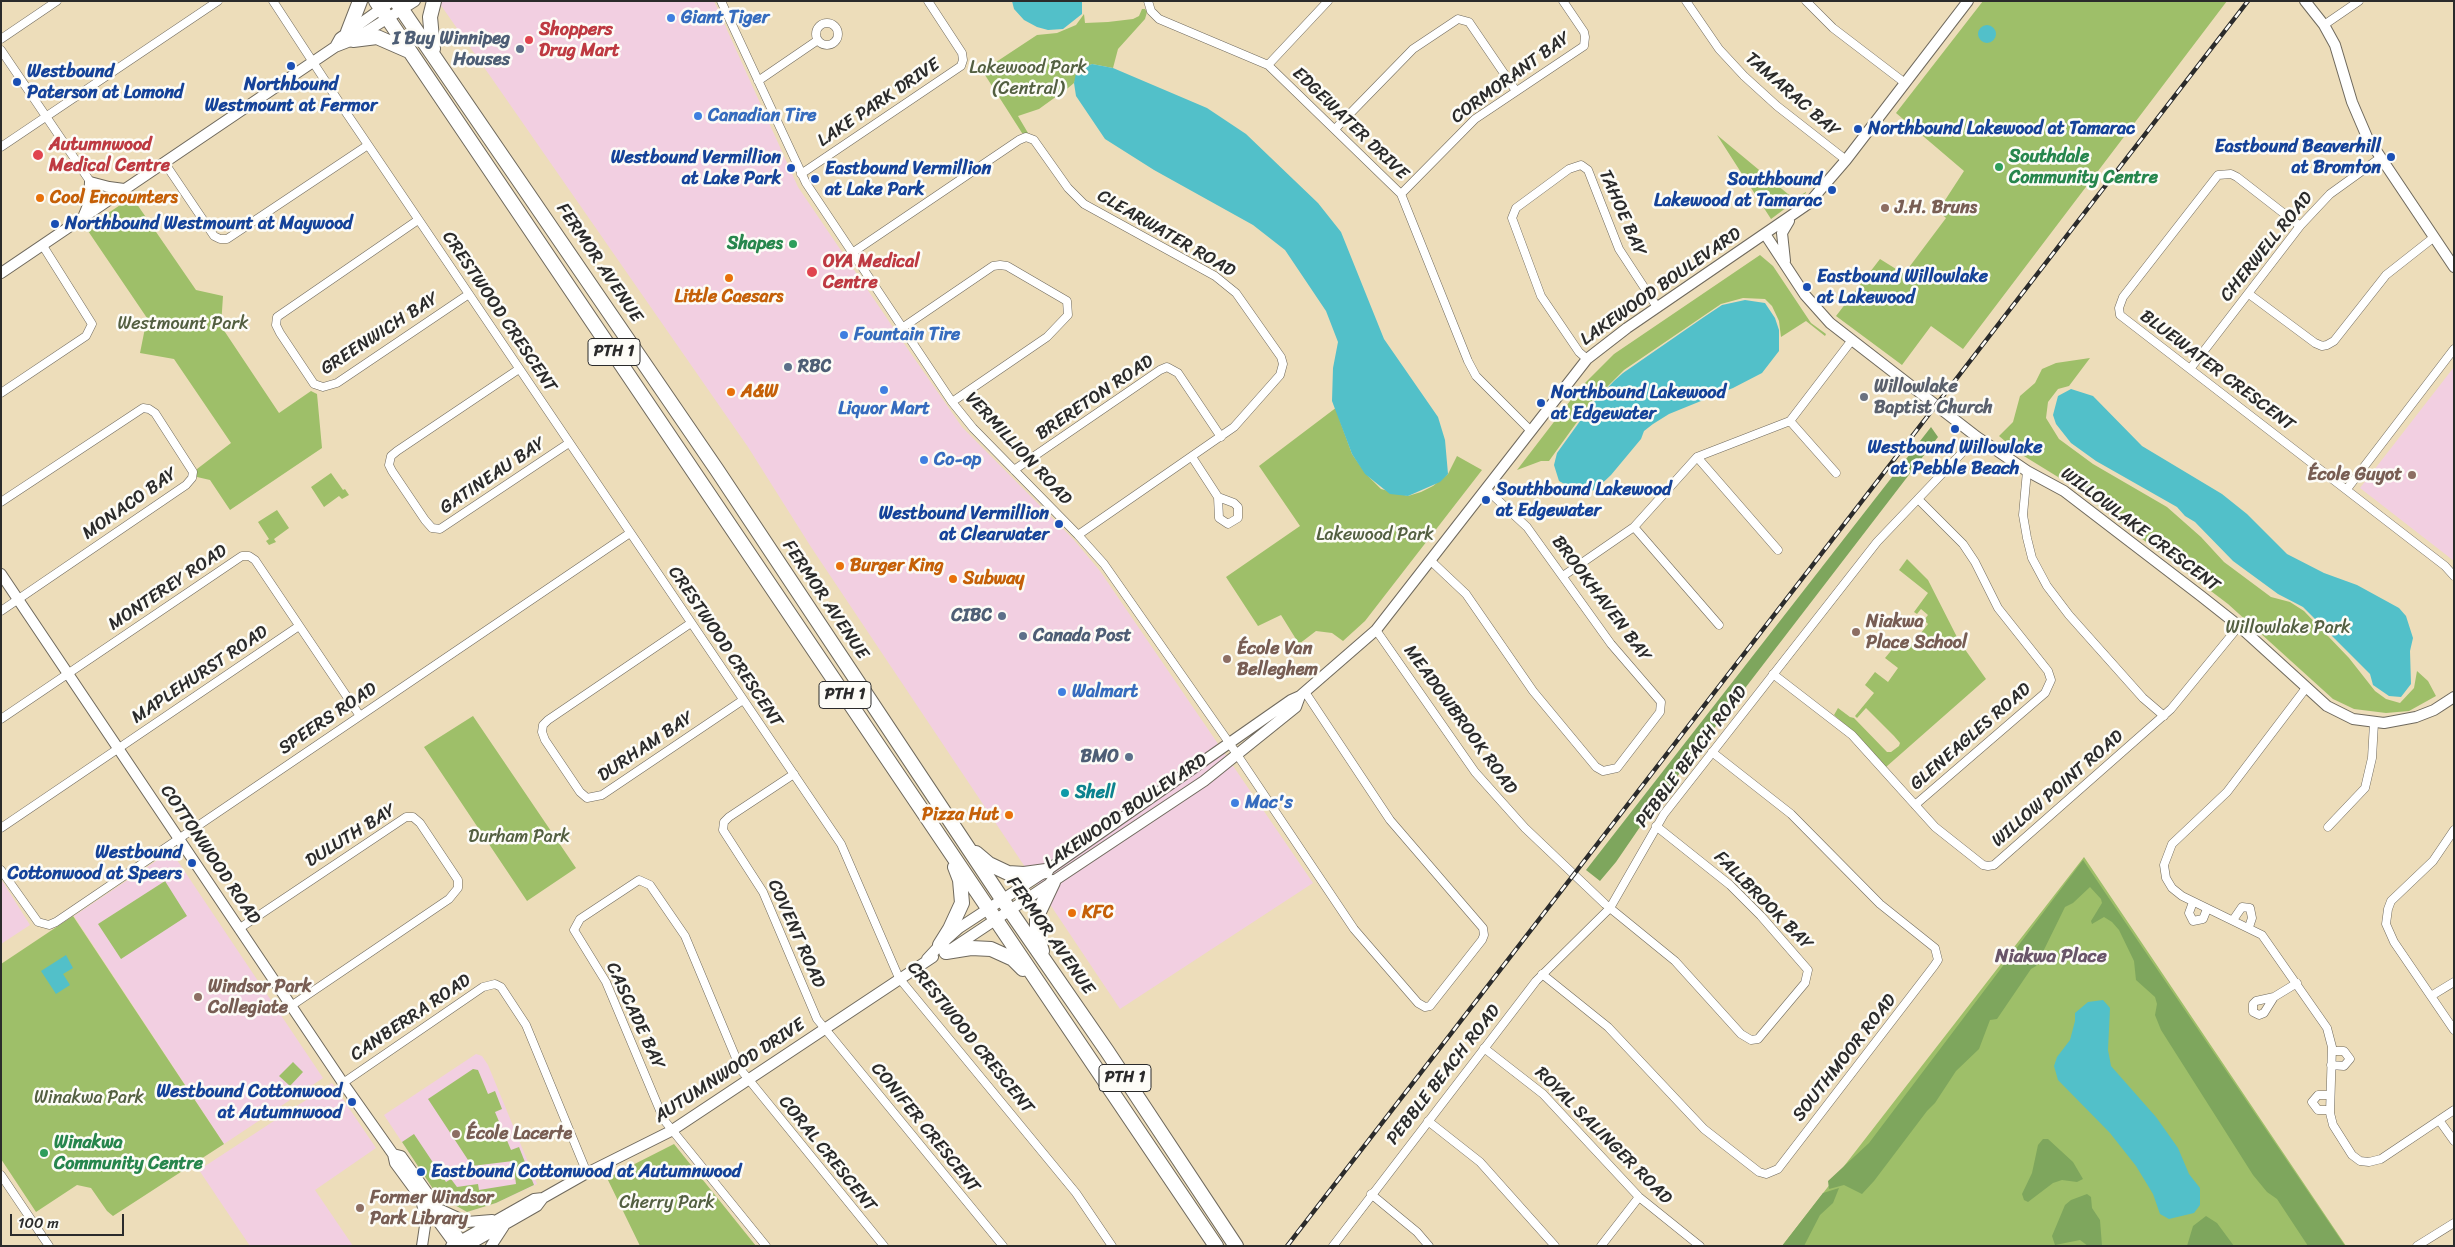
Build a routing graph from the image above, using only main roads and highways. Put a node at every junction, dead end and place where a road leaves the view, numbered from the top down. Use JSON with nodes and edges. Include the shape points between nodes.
{"nodes":[{"id":1,"x":360,"y":1,"type":"edge"},
{"id":2,"x":434,"y":1,"type":"edge"},
{"id":3,"x":389,"y":6,"type":"edge"},
{"id":4,"x":411,"y":52,"type":"junction"},
{"id":5,"x":434,"y":55,"type":"junction"},
{"id":6,"x":965,"y":844,"type":"junction"},
{"id":7,"x":949,"y":850,"type":"junction"},
{"id":8,"x":1046,"y":964,"type":"junction"},
{"id":9,"x":1040,"y":984,"type":"junction"},
{"id":10,"x":1216,"y":1246,"type":"edge"},
{"id":11,"x":1236,"y":1246,"type":"edge"}],
"edges":[{"from":1,"to":4,"type":"highway","via":[[350,36],[377,38]]},
{"from":2,"to":5,"type":"highway","via":[[430,17]]},
{"from":3,"to":4,"type":"highway","name":"FERMOR AVENUE","number":"PTH 1"},
{"from":3,"to":5,"type":"highway","name":"FERMOR AVENUE","number":"PTH 1"},
{"from":4,"to":7,"type":"highway","name":"FERMOR AVENUE","number":"PTH 1"},
{"from":5,"to":6,"type":"highway","name":"FERMOR AVENUE","number":"PTH 1","via":[[712,462]]},
{"from":6,"to":8,"type":"highway","name":"FERMOR AVENUE","number":"PTH 1"},
{"from":6,"to":8,"type":"highway","via":[[989,864],[1008,873],[1050,876],[1037,916],[1037,935]]},
{"from":7,"to":9,"type":"highway","name":"FERMOR AVENUE","number":"PTH 1"},
{"from":7,"to":9,"type":"highway","via":[[960,880],[962,903],[943,949],[990,949],[1013,959]]},
{"from":8,"to":11,"type":"highway","name":"FERMOR AVENUE","number":"PTH 1"},
{"from":9,"to":10,"type":"highway","name":"FERMOR AVENUE","number":"PTH 1"}]}
